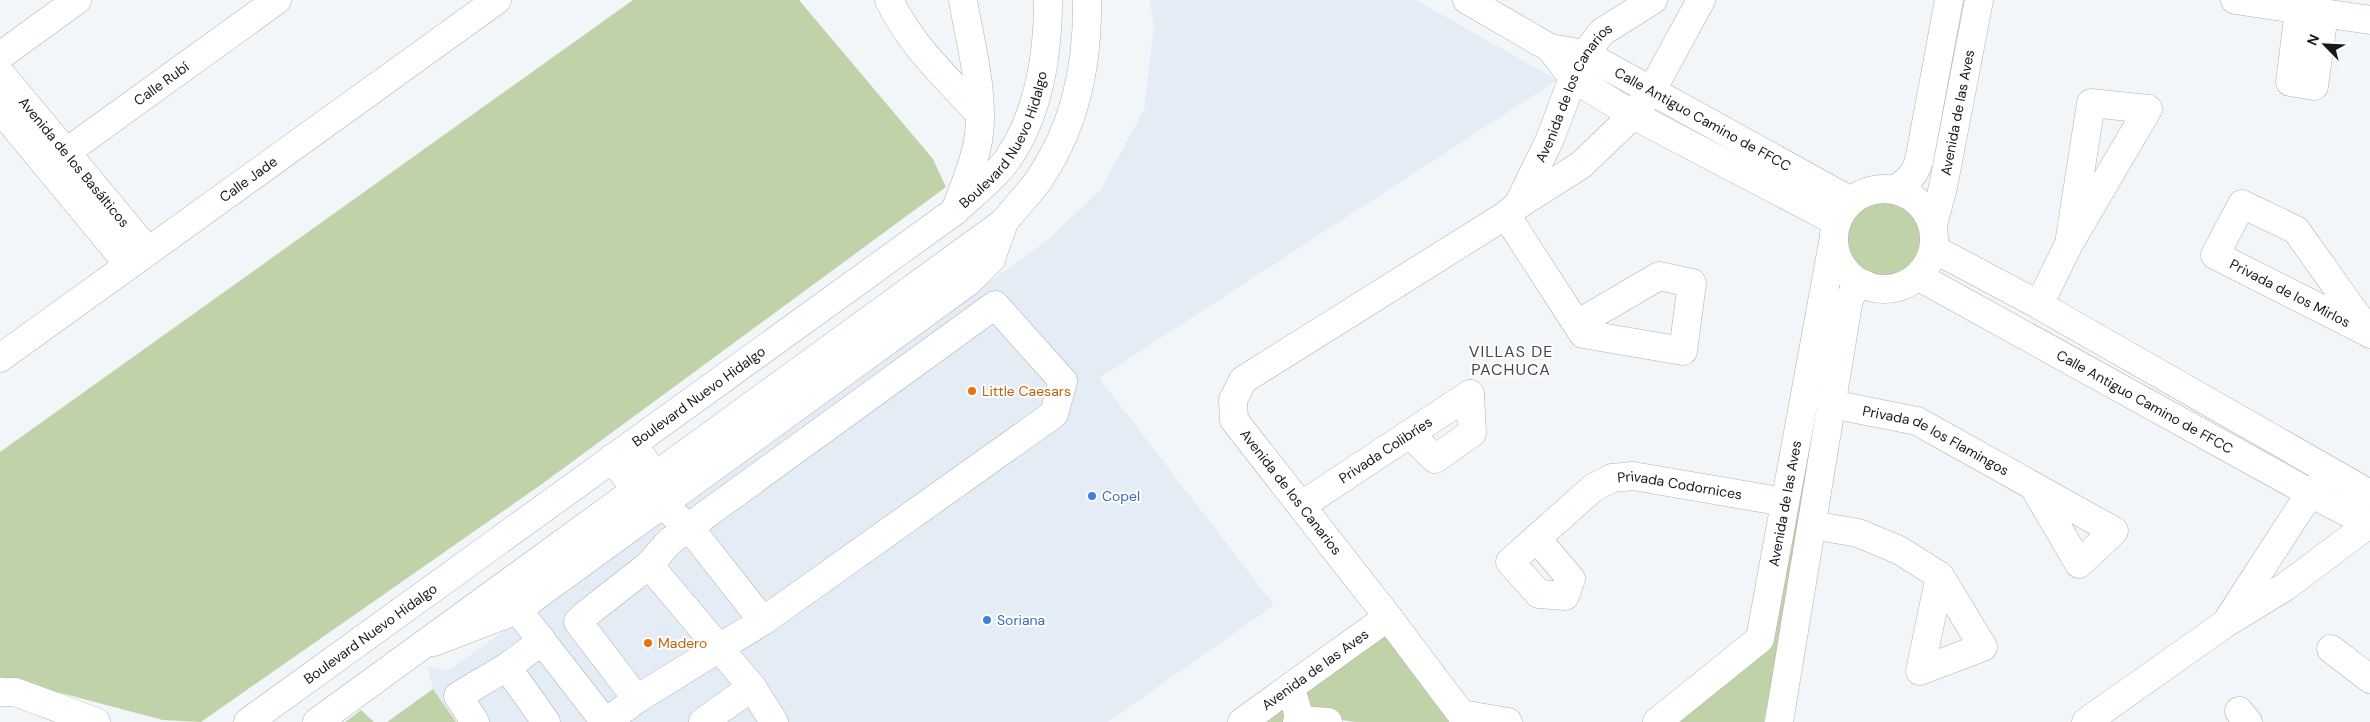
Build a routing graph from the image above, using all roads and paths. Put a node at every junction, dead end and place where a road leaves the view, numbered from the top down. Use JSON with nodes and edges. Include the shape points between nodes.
{"nodes":[{"id":1,"x":77,"y":0,"type":"edge"},
{"id":2,"x":277,"y":0,"type":"edge"},
{"id":3,"x":497,"y":0,"type":"edge"},
{"id":4,"x":889,"y":0,"type":"edge"},
{"id":5,"x":962,"y":0,"type":"edge"},
{"id":6,"x":1048,"y":0,"type":"edge"},
{"id":7,"x":1087,"y":0,"type":"edge"},
{"id":8,"x":1467,"y":0,"type":"edge"},
{"id":9,"x":1652,"y":0,"type":"edge"},
{"id":10,"x":1701,"y":0,"type":"edge"},
{"id":11,"x":1949,"y":0,"type":"edge"},
{"id":12,"x":1979,"y":0,"type":"edge"},
{"id":13,"x":2235,"y":0,"type":"edge"},
{"id":14,"x":2370,"y":20,"type":"edge"},
{"id":15,"x":0,"y":56,"type":"edge"},
{"id":16,"x":1579,"y":66,"type":"junction"},
{"id":17,"x":0,"y":73,"type":"edge"},
{"id":18,"x":1652,"y":90,"type":"junction"},
{"id":19,"x":0,"y":109,"type":"edge"},
{"id":20,"x":979,"y":112,"type":"junction"},
{"id":21,"x":1633,"y":115,"type":"junction"},
{"id":22,"x":1550,"y":139,"type":"junction"},
{"id":23,"x":56,"y":159,"type":"junction"},
{"id":24,"x":1581,"y":165,"type":"junction"},
{"id":25,"x":1895,"y":190,"type":"junction"},
{"id":26,"x":1512,"y":210,"type":"junction"},
{"id":27,"x":955,"y":211,"type":"junction"},
{"id":28,"x":1841,"y":220,"type":"junction"},
{"id":29,"x":1004,"y":222,"type":"junction"},
{"id":30,"x":1933,"y":237,"type":"junction"},
{"id":31,"x":2069,"y":244,"type":"junction"},
{"id":32,"x":139,"y":258,"type":"junction"},
{"id":33,"x":991,"y":260,"type":"junction"},
{"id":34,"x":1919,"y":277,"type":"junction"},
{"id":35,"x":1864,"y":284,"type":"junction"},
{"id":36,"x":995,"y":305,"type":"junction"},
{"id":37,"x":2039,"y":305,"type":"junction"},
{"id":38,"x":1577,"y":324,"type":"dead end"},
{"id":39,"x":2370,"y":334,"type":"edge"},
{"id":40,"x":0,"y":358,"type":"edge"},
{"id":41,"x":1470,"y":394,"type":"dead end"},
{"id":42,"x":1831,"y":404,"type":"junction"},
{"id":43,"x":623,"y":451,"type":"junction"},
{"id":44,"x":2333,"y":474,"type":"junction"},
{"id":45,"x":646,"y":484,"type":"junction"},
{"id":46,"x":2035,"y":489,"type":"dead end"},
{"id":47,"x":2310,"y":494,"type":"junction"},
{"id":48,"x":2370,"y":494,"type":"edge"},
{"id":49,"x":1784,"y":502,"type":"junction"},
{"id":50,"x":662,"y":505,"type":"junction"},
{"id":51,"x":1302,"y":505,"type":"junction"},
{"id":52,"x":2369,"y":524,"type":"edge"},
{"id":53,"x":1812,"y":526,"type":"junction"},
{"id":54,"x":689,"y":528,"type":"junction"},
{"id":55,"x":1536,"y":539,"type":"dead end"},
{"id":56,"x":649,"y":565,"type":"junction"},
{"id":57,"x":2262,"y":565,"type":"junction"},
{"id":58,"x":1940,"y":576,"type":"dead end"},
{"id":59,"x":2285,"y":587,"type":"junction"},
{"id":60,"x":509,"y":599,"type":"junction"},
{"id":61,"x":1388,"y":617,"type":"junction"},
{"id":62,"x":763,"y":621,"type":"junction"},
{"id":63,"x":2226,"y":623,"type":"junction"},
{"id":64,"x":1760,"y":638,"type":"junction"},
{"id":65,"x":542,"y":641,"type":"junction"},
{"id":66,"x":1792,"y":642,"type":"junction"},
{"id":67,"x":2331,"y":649,"type":"dead end"},
{"id":68,"x":719,"y":650,"type":"junction"},
{"id":69,"x":507,"y":667,"type":"junction"},
{"id":70,"x":2370,"y":679,"type":"edge"},
{"id":71,"x":752,"y":687,"type":"junction"},
{"id":72,"x":1291,"y":688,"type":"junction"},
{"id":73,"x":0,"y":692,"type":"edge"},
{"id":74,"x":637,"y":699,"type":"junction"},
{"id":75,"x":1459,"y":718,"type":"edge"},
{"id":76,"x":1298,"y":721,"type":"edge"},
{"id":77,"x":96,"y":722,"type":"edge"},
{"id":78,"x":248,"y":722,"type":"edge"},
{"id":79,"x":317,"y":722,"type":"edge"},
{"id":80,"x":475,"y":722,"type":"edge"},
{"id":81,"x":546,"y":722,"type":"edge"},
{"id":82,"x":606,"y":722,"type":"edge"},
{"id":83,"x":703,"y":722,"type":"edge"},
{"id":84,"x":774,"y":722,"type":"edge"},
{"id":85,"x":1242,"y":722,"type":"edge"},
{"id":86,"x":1328,"y":722,"type":"edge"},
{"id":87,"x":1508,"y":722,"type":"edge"},
{"id":88,"x":1658,"y":722,"type":"edge"},
{"id":89,"x":1779,"y":722,"type":"edge"},
{"id":90,"x":2086,"y":722,"type":"edge"}],
"edges":[{"from":1,"to":15,"type":"main road"},
{"from":2,"to":23,"type":"main road","name":"Calle Rubí"},
{"from":3,"to":32,"type":"main road","name":"Calle Jade"},
{"from":4,"to":20,"type":"main road","via":[[916,46]]},
{"from":5,"to":20,"type":"main road"},
{"from":6,"to":27,"type":"main road","name":"Boulevard Nuevo Hidalgo","via":[[1044,70],[1026,126],[1006,161]]},
{"from":7,"to":29,"type":"main road","via":[[1087,34],[1080,84],[1060,144],[1038,181]]},
{"from":8,"to":16,"type":"main road","name":"Calle Antiguo Camino de FFCC"},
{"from":9,"to":16,"type":"main road","name":"Avenida de los Canarios","via":[[1602,32]]},
{"from":10,"to":18,"type":"main road","name":"Avenida de los Canarios"},
{"from":11,"to":25,"type":"main road","name":"Avenida de las Aves","via":[[1919,161],[1907,182]]},
{"from":12,"to":30,"type":"main road","name":"Avenida de las Aves"},
{"from":13,"to":14,"type":"main road"},
{"from":16,"to":18,"type":"main road","name":"Calle Antiguo Camino de FFCC"},
{"from":16,"to":21,"type":"main road","name":"Calle Antiguo Camino de FFCC"},
{"from":16,"to":22,"type":"main road","name":"Avenida de los Canarios"},
{"from":17,"to":23,"type":"main road","name":"Avenida de los Basálticos"},
{"from":18,"to":21,"type":"main road","name":"Avenida de los Canarios"},
{"from":18,"to":28,"type":"main road","name":"Calle Antiguo Camino de FFCC"},
{"from":19,"to":23,"type":"main road","name":"Avenida de los Basálticos"},
{"from":20,"to":27,"type":"main road","via":[[979,134]]},
{"from":21,"to":24,"type":"main road","name":"Avenida de los Canarios"},
{"from":21,"to":28,"type":"main road","name":"Calle Antiguo Camino de FFCC"},
{"from":22,"to":24,"type":"main road","via":[[1566,160]]},
{"from":22,"to":26,"type":"main road","name":"Avenida de los Canarios"},
{"from":23,"to":32,"type":"main road","name":"Avenida de los Basálticos"},
{"from":24,"to":26,"type":"main road","name":"Avenida de los Canarios"},
{"from":25,"to":28,"type":"main road","via":[[1872,190]]},
{"from":25,"to":30,"type":"main road","via":[[1916,200],[1926,211]]},
{"from":26,"to":38,"type":"main road"},
{"from":26,"to":51,"type":"main road","name":"Avenida de los Canarios","via":[[1243,380],[1233,400],[1234,420]]},
{"from":27,"to":43,"type":"main road","name":"Boulevard Nuevo Hidalgo"},
{"from":28,"to":35,"type":"main road","via":[[1836,253],[1852,279]]},
{"from":28,"to":49,"type":"main road","name":"Avenida de las Aves"},
{"from":29,"to":33,"type":"main road"},
{"from":29,"to":45,"type":"main road"},
{"from":30,"to":34,"type":"main road","via":[[1928,264]]},
{"from":30,"to":37,"type":"main road"},
{"from":31,"to":31,"type":"main road","via":[[2084,219],[2148,109],[2091,103]]},
{"from":31,"to":37,"type":"main road"},
{"from":32,"to":40,"type":"main road","name":"Calle Jade"},
{"from":33,"to":36,"type":"main road"},
{"from":33,"to":50,"type":"main road","via":[[968,282]]},
{"from":34,"to":35,"type":"main road","via":[[1898,288],[1874,289]]},
{"from":34,"to":47,"type":"main road","name":"Calle Antiguo Camino de FFCC"},
{"from":35,"to":42,"type":"main road","via":[[1851,293]]},
{"from":36,"to":54,"type":"main road"},
{"from":36,"to":62,"type":"main road","via":[[1063,381],[1054,414]]},
{"from":37,"to":44,"type":"main road"},
{"from":39,"to":39,"type":"main road","name":"Privada de los Mirlos","via":[[2296,230],[2242,204],[2214,255]]},
{"from":41,"to":51,"type":"main road","name":"Privada Colibríes","via":[[1472,433],[1435,460],[1410,434]]},
{"from":42,"to":46,"type":"main road","name":"Privada de los Flamingos","via":[[1917,421]]},
{"from":42,"to":53,"type":"main road"},
{"from":43,"to":45,"type":"main road"},
{"from":43,"to":78,"type":"main road","name":"Boulevard Nuevo Hidalgo"},
{"from":44,"to":47,"type":"main road"},
{"from":44,"to":48,"type":"main road"},
{"from":45,"to":50,"type":"main road"},
{"from":45,"to":60,"type":"main road"},
{"from":47,"to":52,"type":"main road","name":"Calle Antiguo Camino de FFCC"},
{"from":47,"to":57,"type":"main road"},
{"from":49,"to":55,"type":"main road","name":"Privada Codornices","via":[[1633,476],[1612,478],[1593,488]]},
{"from":49,"to":64,"type":"main road","name":"Avenida de las Aves"},
{"from":50,"to":54,"type":"main road"},
{"from":50,"to":60,"type":"main road"},
{"from":51,"to":61,"type":"main road","name":"Avenida de los Canarios"},
{"from":52,"to":59,"type":"main road"},
{"from":53,"to":58,"type":"main road","via":[[1858,533],[1900,550]]},
{"from":53,"to":66,"type":"main road"},
{"from":54,"to":56,"type":"main road","via":[[669,542]]},
{"from":54,"to":62,"type":"main road"},
{"from":56,"to":68,"type":"main road"},
{"from":56,"to":74,"type":"main road","via":[[578,622]]},
{"from":57,"to":59,"type":"main road","via":[[2270,578]]},
{"from":57,"to":63,"type":"main road"},
{"from":59,"to":63,"type":"main road"},
{"from":60,"to":65,"type":"main road"},
{"from":60,"to":79,"type":"main road","via":[[419,648]]},
{"from":61,"to":72,"type":"main road","name":"Avenida de las Aves"},
{"from":61,"to":75,"type":"main road","name":"Avenida de los Canarios"},
{"from":62,"to":68,"type":"main road"},
{"from":63,"to":90,"type":"main road"},
{"from":64,"to":66,"type":"main road"},
{"from":64,"to":88,"type":"main road"},
{"from":65,"to":69,"type":"main road"},
{"from":65,"to":82,"type":"main road"},
{"from":66,"to":89,"type":"main road"},
{"from":67,"to":70,"type":"main road"},
{"from":68,"to":71,"type":"main road"},
{"from":68,"to":74,"type":"main road"},
{"from":69,"to":80,"type":"main road","via":[[458,696]]},
{"from":69,"to":81,"type":"main road"},
{"from":71,"to":83,"type":"main road"},
{"from":71,"to":84,"type":"main road"},
{"from":72,"to":76,"type":"main road"},
{"from":72,"to":85,"type":"main road","name":"Avenida de las Aves"},
{"from":73,"to":77,"type":"main road","via":[[16,692]]},
{"from":74,"to":82,"type":"main road"},
{"from":75,"to":87,"type":"main road"},
{"from":76,"to":86,"type":"main road"}]}
